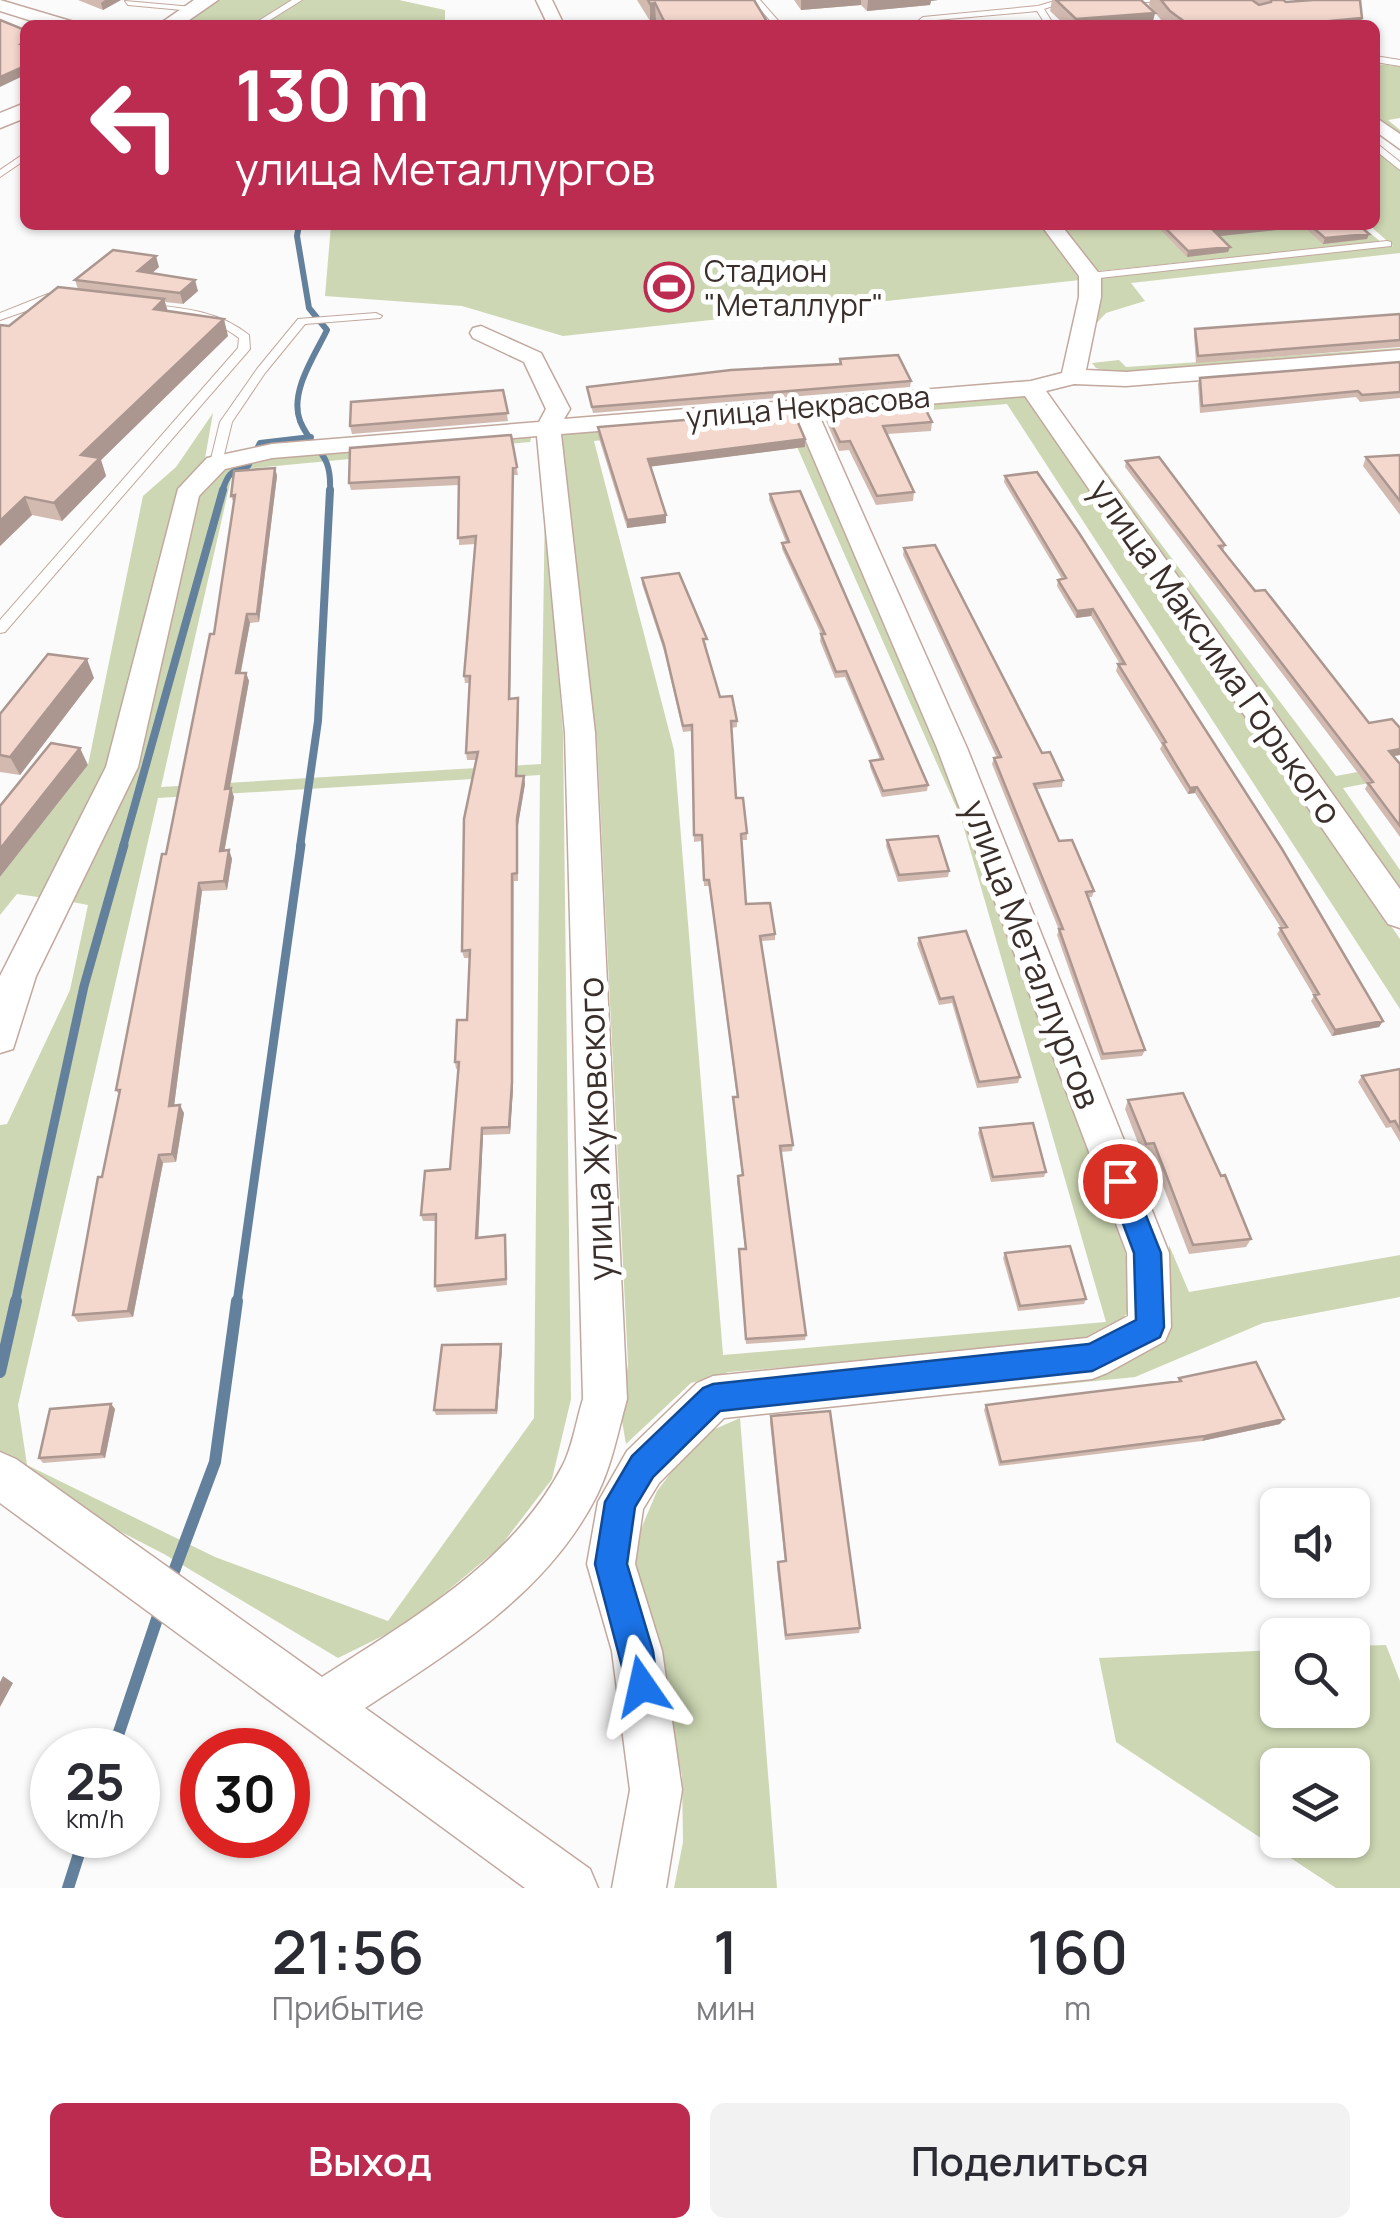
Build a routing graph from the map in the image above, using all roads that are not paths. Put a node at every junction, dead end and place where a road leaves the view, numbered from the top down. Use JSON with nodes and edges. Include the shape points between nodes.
{"nodes":[{"id":1,"x":298,"y":0,"type":"edge"},
{"id":2,"x":756,"y":0,"type":"edge"},
{"id":3,"x":1066,"y":0,"type":"edge"},
{"id":4,"x":1172,"y":0,"type":"edge"},
{"id":5,"x":1105,"y":2,"type":"edge"},
{"id":6,"x":1135,"y":2,"type":"edge"},
{"id":7,"x":128,"y":3,"type":"dead end"},
{"id":8,"x":0,"y":5,"type":"edge"},
{"id":9,"x":200,"y":5,"type":"edge"},
{"id":10,"x":1039,"y":8,"type":"junction"},
{"id":11,"x":1147,"y":13,"type":"edge"},
{"id":12,"x":44,"y":20,"type":"edge"},
{"id":13,"x":176,"y":20,"type":"edge"},
{"id":14,"x":264,"y":20,"type":"edge"},
{"id":15,"x":775,"y":20,"type":"edge"},
{"id":16,"x":923,"y":20,"type":"edge"},
{"id":17,"x":1047,"y":20,"type":"edge"},
{"id":18,"x":1380,"y":126,"type":"edge"},
{"id":19,"x":1400,"y":143,"type":"edge"},
{"id":20,"x":1380,"y":149,"type":"edge"},
{"id":21,"x":1400,"y":167,"type":"edge"},
{"id":22,"x":1055,"y":230,"type":"edge"},
{"id":23,"x":1387,"y":244,"type":"dead end"},
{"id":24,"x":1090,"y":276,"type":"junction"},
{"id":25,"x":70,"y":298,"type":"edge"},
{"id":26,"x":126,"y":304,"type":"edge"},
{"id":27,"x":0,"y":316,"type":"edge"},
{"id":28,"x":376,"y":316,"type":"dead end"},
{"id":29,"x":481,"y":333,"type":"dead end"},
{"id":30,"x":1400,"y":357,"type":"edge"},
{"id":31,"x":1073,"y":377,"type":"junction"},
{"id":32,"x":1032,"y":388,"type":"junction"},
{"id":33,"x":804,"y":406,"type":"junction"},
{"id":34,"x":548,"y":427,"type":"junction"},
{"id":35,"x":216,"y":463,"type":"junction"},
{"id":36,"x":0,"y":629,"type":"edge"},
{"id":37,"x":1400,"y":916,"type":"edge"},
{"id":38,"x":0,"y":1038,"type":"edge"},
{"id":39,"x":0,"y":1475,"type":"edge"},
{"id":40,"x":580,"y":1480,"type":"junction"},
{"id":41,"x":620,"y":1502,"type":"junction"},
{"id":42,"x":322,"y":1708,"type":"junction"},
{"id":43,"x":572,"y":1888,"type":"edge"},
{"id":44,"x":638,"y":1888,"type":"edge"}],
"edges":[{"from":1,"to":14,"type":"lane"},
{"from":2,"to":15,"type":"lane"},
{"from":3,"to":10,"type":"lane"},
{"from":4,"to":6,"type":"lane"},
{"from":5,"to":6,"type":"lane"},
{"from":6,"to":11,"type":"lane"},
{"from":7,"to":9,"type":"lane"},
{"from":8,"to":12,"type":"street"},
{"from":9,"to":13,"type":"street"},
{"from":10,"to":16,"type":"lane"},
{"from":10,"to":17,"type":"lane"},
{"from":18,"to":19,"type":"street"},
{"from":20,"to":21,"type":"lane"},
{"from":22,"to":24,"type":"street"},
{"from":23,"to":24,"type":"lane"},
{"from":24,"to":31,"type":"street"},
{"from":25,"to":27,"type":"lane","via":[[52,296]]},
{"from":26,"to":36,"type":"lane","via":[[200,313],[232,325],[245,337],[244,349]]},
{"from":28,"to":35,"type":"lane","via":[[302,322],[226,422]]},
{"from":29,"to":34,"type":"street","name":"улица Жуковского","via":[[532,358],[558,409]]},
{"from":30,"to":31,"type":"street","name":"улица Некрасова"},
{"from":31,"to":32,"type":"street","name":"улица Некрасова"},
{"from":32,"to":33,"type":"street","name":"улица Некрасова"},
{"from":32,"to":37,"type":"street","name":"улица Максима Горького"},
{"from":33,"to":34,"type":"street","name":"улица Некрасова"},
{"from":33,"to":41,"type":"street","name":"улица Металлургов","via":[[952,748],[1148,1253],[1150,1327],[1092,1358],[713,1398],[643,1467]]},
{"from":34,"to":35,"type":"street","name":"улица Некрасова"},
{"from":34,"to":40,"type":"street","name":"улица Жуковского","via":[[580,733],[605,1399]]},
{"from":35,"to":38,"type":"street","via":[[188,494],[122,767],[18,976]]},
{"from":39,"to":42,"type":"street"},
{"from":40,"to":41,"type":"street"},
{"from":40,"to":42,"type":"street","name":"улица Жуковского","via":[[526,1561]]},
{"from":41,"to":44,"type":"street","name":"улица Металлургов","via":[[611,1564],[637,1651],[656,1790]]},
{"from":42,"to":43,"type":"street"}]}
